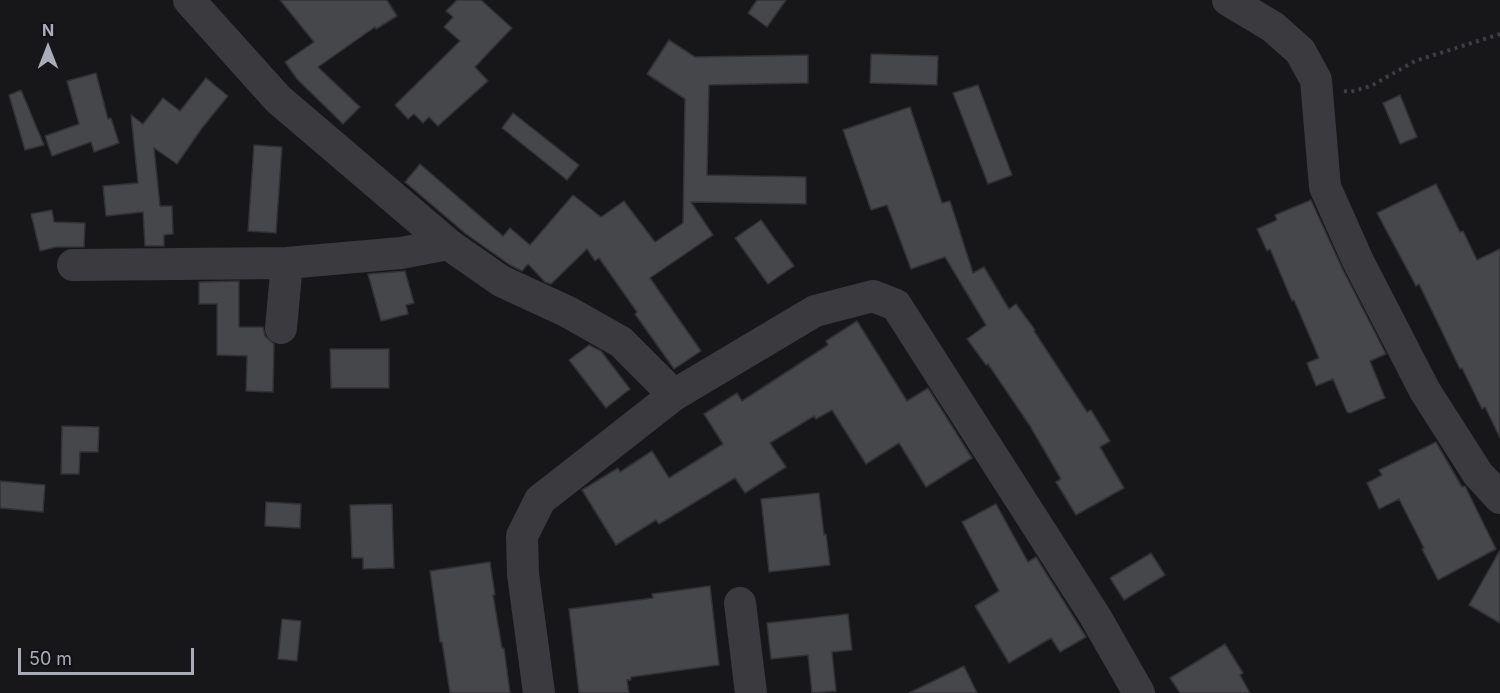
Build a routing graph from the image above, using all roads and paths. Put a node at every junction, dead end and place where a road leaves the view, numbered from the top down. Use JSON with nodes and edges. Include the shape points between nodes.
{"nodes":[{"id":1,"x":189,"y":0,"type":"edge"},
{"id":2,"x":1228,"y":0,"type":"edge"},
{"id":3,"x":1500,"y":34,"type":"edge"},
{"id":4,"x":1316,"y":80,"type":"junction"},
{"id":5,"x":448,"y":244,"type":"junction"},
{"id":6,"x":287,"y":263,"type":"junction"},
{"id":7,"x":73,"y":266,"type":"dead end"},
{"id":8,"x":281,"y":328,"type":"dead end"},
{"id":9,"x":674,"y":395,"type":"junction"},
{"id":10,"x":1500,"y":498,"type":"edge"},
{"id":11,"x":740,"y":603,"type":"dead end"},
{"id":12,"x":539,"y":693,"type":"edge"},
{"id":13,"x":751,"y":693,"type":"edge"},
{"id":14,"x":1139,"y":693,"type":"edge"}],
"edges":[{"from":1,"to":5,"type":"street","via":[[278,99]]},
{"from":2,"to":4,"type":"street","via":[[1273,27],[1300,51]]},
{"from":3,"to":4,"type":"path","via":[[1415,61],[1371,86],[1350,92],[1331,89]]},
{"from":4,"to":10,"type":"street","via":[[1325,187],[1425,391],[1478,474]]},
{"from":5,"to":6,"type":"street","via":[[401,253]]},
{"from":5,"to":9,"type":"street","via":[[501,281],[621,342]]},
{"from":6,"to":7,"type":"street"},
{"from":6,"to":8,"type":"street"},
{"from":9,"to":12,"type":"street","via":[[540,501],[522,536],[523,574]]},
{"from":9,"to":14,"type":"street","via":[[815,311],[873,296],[896,305],[1095,616]]},
{"from":11,"to":13,"type":"street"}]}
